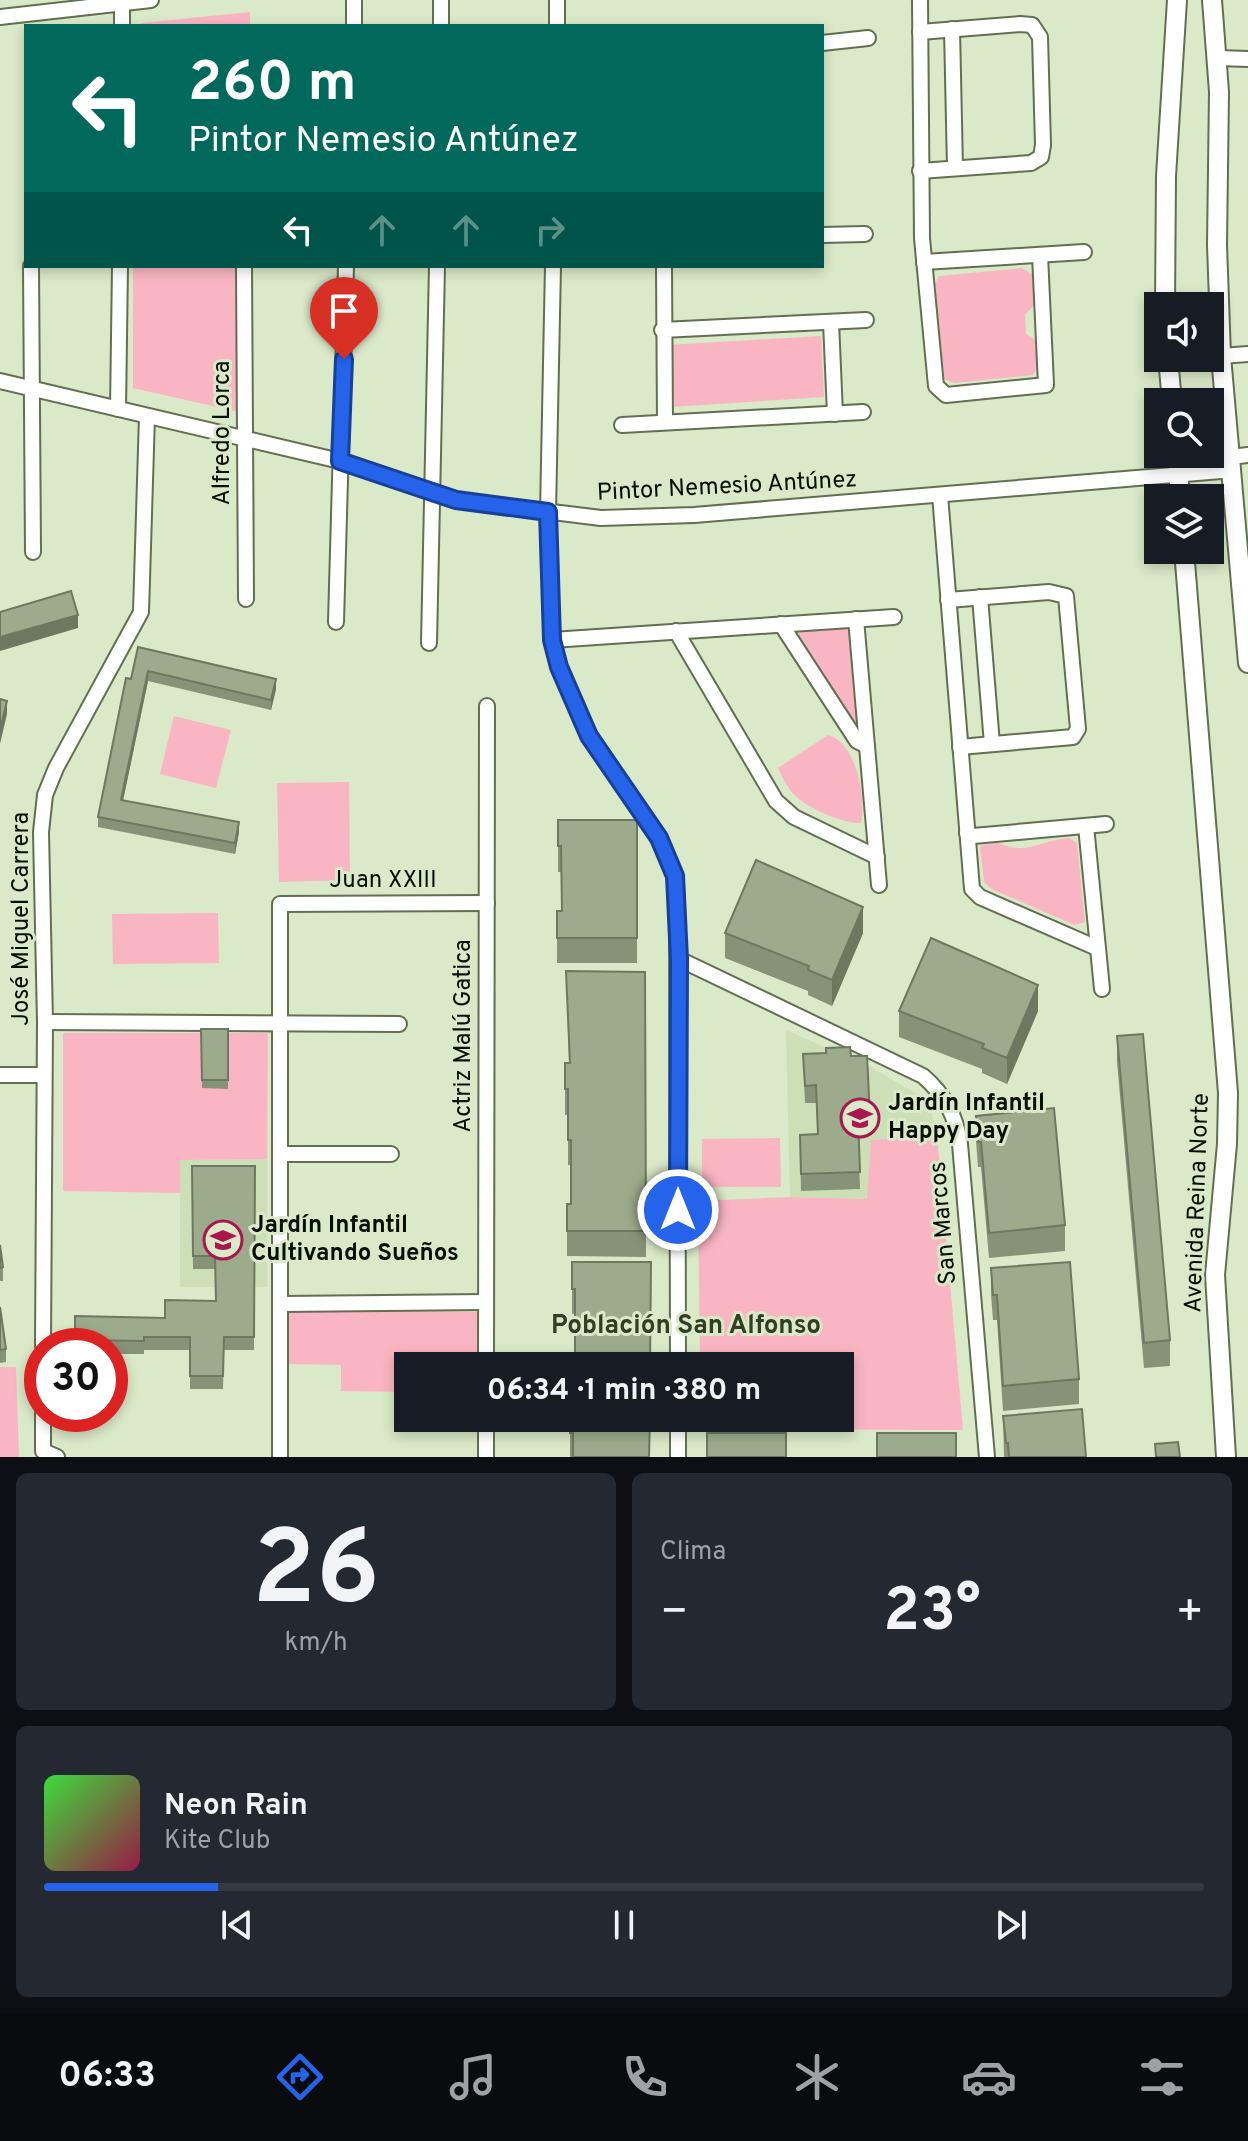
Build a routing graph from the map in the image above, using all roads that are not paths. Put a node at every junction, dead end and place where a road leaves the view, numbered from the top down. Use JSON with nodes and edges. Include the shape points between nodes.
{"nodes":[{"id":1,"x":151,"y":0,"type":"edge"},
{"id":2,"x":354,"y":0,"type":"edge"},
{"id":3,"x":441,"y":0,"type":"edge"},
{"id":4,"x":557,"y":0,"type":"edge"},
{"id":5,"x":920,"y":0,"type":"edge"},
{"id":6,"x":1177,"y":0,"type":"edge"},
{"id":7,"x":1212,"y":0,"type":"edge"},
{"id":8,"x":127,"y":2,"type":"edge"},
{"id":9,"x":34,"y":14,"type":"edge"},
{"id":10,"x":0,"y":17,"type":"edge"},
{"id":11,"x":122,"y":24,"type":"edge"},
{"id":12,"x":354,"y":24,"type":"edge"},
{"id":13,"x":441,"y":24,"type":"edge"},
{"id":14,"x":557,"y":24,"type":"edge"},
{"id":15,"x":952,"y":29,"type":"junction"},
{"id":16,"x":920,"y":32,"type":"junction"},
{"id":17,"x":868,"y":38,"type":"dead end"},
{"id":18,"x":824,"y":43,"type":"edge"},
{"id":19,"x":1217,"y":58,"type":"junction"},
{"id":20,"x":1248,"y":59,"type":"edge"},
{"id":21,"x":955,"y":168,"type":"junction"},
{"id":22,"x":920,"y":171,"type":"junction"},
{"id":23,"x":865,"y":234,"type":"dead end"},
{"id":24,"x":824,"y":235,"type":"edge"},
{"id":25,"x":1084,"y":252,"type":"dead end"},
{"id":26,"x":1040,"y":255,"type":"junction"},
{"id":27,"x":924,"y":262,"type":"junction"},
{"id":28,"x":31,"y":268,"type":"edge"},
{"id":29,"x":120,"y":268,"type":"edge"},
{"id":30,"x":244,"y":268,"type":"edge"},
{"id":31,"x":346,"y":268,"type":"edge"},
{"id":32,"x":437,"y":268,"type":"edge"},
{"id":33,"x":553,"y":268,"type":"edge"},
{"id":34,"x":664,"y":268,"type":"edge"},
{"id":35,"x":1165,"y":292,"type":"edge"},
{"id":36,"x":1218,"y":292,"type":"edge"},
{"id":37,"x":866,"y":320,"type":"dead end"},
{"id":38,"x":831,"y":322,"type":"junction"},
{"id":39,"x":662,"y":330,"type":"junction"},
{"id":40,"x":1248,"y":354,"type":"edge"},
{"id":41,"x":1224,"y":356,"type":"edge"},
{"id":42,"x":1223,"y":372,"type":"edge"},
{"id":43,"x":0,"y":381,"type":"edge"},
{"id":44,"x":32,"y":389,"type":"junction"},
{"id":45,"x":118,"y":409,"type":"junction"},
{"id":46,"x":863,"y":412,"type":"dead end"},
{"id":47,"x":835,"y":414,"type":"junction"},
{"id":48,"x":147,"y":416,"type":"junction"},
{"id":49,"x":665,"y":422,"type":"junction"},
{"id":50,"x":622,"y":425,"type":"dead end"},
{"id":51,"x":245,"y":439,"type":"junction"},
{"id":52,"x":340,"y":461,"type":"junction"},
{"id":53,"x":1237,"y":461,"type":"edge"},
{"id":54,"x":1178,"y":468,"type":"edge"},
{"id":55,"x":1178,"y":475,"type":"junction"},
{"id":56,"x":1179,"y":484,"type":"edge"},
{"id":57,"x":433,"y":493,"type":"junction"},
{"id":58,"x":940,"y":495,"type":"junction"},
{"id":59,"x":548,"y":512,"type":"junction"},
{"id":60,"x":33,"y":552,"type":"dead end"},
{"id":61,"x":1244,"y":560,"type":"edge"},
{"id":62,"x":1185,"y":564,"type":"edge"},
{"id":63,"x":980,"y":597,"type":"junction"},
{"id":64,"x":246,"y":599,"type":"dead end"},
{"id":65,"x":948,"y":600,"type":"junction"},
{"id":66,"x":894,"y":617,"type":"dead end"},
{"id":67,"x":856,"y":619,"type":"junction"},
{"id":68,"x":336,"y":622,"type":"dead end"},
{"id":69,"x":781,"y":624,"type":"junction"},
{"id":70,"x":676,"y":631,"type":"junction"},
{"id":71,"x":552,"y":640,"type":"junction"},
{"id":72,"x":429,"y":643,"type":"dead end"},
{"id":73,"x":1248,"y":663,"type":"edge"},
{"id":74,"x":487,"y":706,"type":"dead end"},
{"id":75,"x":992,"y":744,"type":"junction"},
{"id":76,"x":867,"y":746,"type":"junction"},
{"id":77,"x":960,"y":747,"type":"junction"},
{"id":78,"x":1106,"y":824,"type":"dead end"},
{"id":79,"x":1086,"y":826,"type":"junction"},
{"id":80,"x":967,"y":833,"type":"junction"},
{"id":81,"x":877,"y":857,"type":"junction"},
{"id":82,"x":879,"y":885,"type":"dead end"},
{"id":83,"x":487,"y":903,"type":"junction"},
{"id":84,"x":1097,"y":948,"type":"junction"},
{"id":85,"x":679,"y":959,"type":"junction"},
{"id":86,"x":1102,"y":989,"type":"dead end"},
{"id":87,"x":45,"y":1022,"type":"junction"},
{"id":88,"x":281,"y":1024,"type":"junction"},
{"id":89,"x":399,"y":1024,"type":"dead end"},
{"id":90,"x":0,"y":1075,"type":"edge"},
{"id":91,"x":44,"y":1075,"type":"junction"},
{"id":92,"x":280,"y":1154,"type":"junction"},
{"id":93,"x":391,"y":1154,"type":"dead end"},
{"id":94,"x":486,"y":1302,"type":"junction"},
{"id":95,"x":281,"y":1304,"type":"junction"},
{"id":96,"x":43,"y":1328,"type":"edge"},
{"id":97,"x":486,"y":1352,"type":"edge"},
{"id":98,"x":678,"y":1352,"type":"edge"},
{"id":99,"x":46,"y":1432,"type":"edge"},
{"id":100,"x":486,"y":1432,"type":"edge"},
{"id":101,"x":678,"y":1432,"type":"edge"},
{"id":102,"x":50,"y":1454,"type":"edge"},
{"id":103,"x":280,"y":1457,"type":"edge"},
{"id":104,"x":486,"y":1457,"type":"edge"},
{"id":105,"x":678,"y":1457,"type":"edge"},
{"id":106,"x":987,"y":1457,"type":"edge"},
{"id":107,"x":1226,"y":1457,"type":"edge"}],
"edges":[{"from":1,"to":8,"type":"street"},
{"from":2,"to":12,"type":"street"},
{"from":3,"to":13,"type":"street"},
{"from":4,"to":14,"type":"street"},
{"from":5,"to":16,"type":"street"},
{"from":6,"to":35,"type":"street"},
{"from":7,"to":19,"type":"street"},
{"from":8,"to":9,"type":"street"},
{"from":8,"to":11,"type":"street"},
{"from":9,"to":10,"type":"street"},
{"from":15,"to":16,"type":"street"},
{"from":15,"to":21,"type":"street"},
{"from":15,"to":21,"type":"street","via":[[1032,25],[1040,37],[1043,145],[1041,157],[1031,163]]},
{"from":16,"to":22,"type":"street"},
{"from":17,"to":18,"type":"street"},
{"from":19,"to":20,"type":"street"},
{"from":19,"to":36,"type":"street"},
{"from":21,"to":22,"type":"street"},
{"from":22,"to":27,"type":"street"},
{"from":23,"to":24,"type":"street"},
{"from":25,"to":26,"type":"street"},
{"from":26,"to":27,"type":"street"},
{"from":26,"to":27,"type":"street","via":[[1046,385],[946,395],[936,386]]},
{"from":28,"to":44,"type":"street"},
{"from":29,"to":45,"type":"street"},
{"from":30,"to":51,"type":"street","name":"Alfredo Lorca"},
{"from":31,"to":52,"type":"street"},
{"from":32,"to":57,"type":"street"},
{"from":33,"to":59,"type":"street"},
{"from":34,"to":39,"type":"street"},
{"from":37,"to":38,"type":"street"},
{"from":38,"to":39,"type":"street"},
{"from":38,"to":47,"type":"street"},
{"from":39,"to":49,"type":"street"},
{"from":40,"to":41,"type":"street"},
{"from":42,"to":53,"type":"street"},
{"from":43,"to":44,"type":"street","name":"Pintor Nemesio Antúnez"},
{"from":44,"to":45,"type":"street","name":"Pintor Nemesio Antúnez"},
{"from":44,"to":60,"type":"street"},
{"from":45,"to":48,"type":"street","name":"Pintor Nemesio Antúnez"},
{"from":46,"to":47,"type":"street"},
{"from":47,"to":49,"type":"street"},
{"from":48,"to":51,"type":"street","name":"Pintor Nemesio Antúnez"},
{"from":48,"to":87,"type":"street","name":"José Miguel Carrera","via":[[141,612],[45,795]]},
{"from":49,"to":50,"type":"street"},
{"from":51,"to":52,"type":"street","name":"Pintor Nemesio Antúnez"},
{"from":51,"to":64,"type":"street","name":"Alfredo Lorca"},
{"from":52,"to":57,"type":"street","name":"Pintor Nemesio Antúnez"},
{"from":52,"to":68,"type":"street"},
{"from":53,"to":55,"type":"street","name":"Pintor Nemesio Antúnez"},
{"from":53,"to":61,"type":"street"},
{"from":54,"to":55,"type":"street"},
{"from":55,"to":56,"type":"street"},
{"from":55,"to":58,"type":"street","name":"Pintor Nemesio Antúnez"},
{"from":57,"to":59,"type":"street","name":"Pintor Nemesio Antúnez"},
{"from":57,"to":72,"type":"street"},
{"from":58,"to":59,"type":"street","name":"Pintor Nemesio Antúnez","via":[[645,518]]},
{"from":58,"to":65,"type":"street"},
{"from":59,"to":71,"type":"street"},
{"from":61,"to":73,"type":"street"},
{"from":62,"to":107,"type":"street","name":"Avenida Reina Norte","via":[[1225,1048],[1227,1144],[1215,1275]]},
{"from":63,"to":65,"type":"street"},
{"from":63,"to":75,"type":"street"},
{"from":63,"to":75,"type":"street","via":[[1049,592],[1066,596],[1078,729],[1073,737]]},
{"from":65,"to":77,"type":"street"},
{"from":66,"to":67,"type":"street"},
{"from":67,"to":69,"type":"street"},
{"from":67,"to":76,"type":"street"},
{"from":69,"to":70,"type":"street"},
{"from":69,"to":76,"type":"street","via":[[857,741]]},
{"from":70,"to":71,"type":"street"},
{"from":70,"to":81,"type":"street","via":[[776,801],[794,817]]},
{"from":71,"to":85,"type":"street","via":[[589,736],[668,856],[677,897]]},
{"from":74,"to":83,"type":"street","name":"Actriz Malú Gatica"},
{"from":75,"to":77,"type":"street"},
{"from":76,"to":81,"type":"street"},
{"from":77,"to":80,"type":"street"},
{"from":78,"to":79,"type":"street"},
{"from":79,"to":80,"type":"street"},
{"from":79,"to":84,"type":"street"},
{"from":80,"to":84,"type":"street","via":[[972,889],[980,897]]},
{"from":81,"to":82,"type":"street"},
{"from":83,"to":88,"type":"street","name":"Juan XXIII","via":[[280,904]]},
{"from":83,"to":94,"type":"street","name":"Actriz Malú Gatica"},
{"from":84,"to":86,"type":"street"},
{"from":85,"to":98,"type":"street"},
{"from":85,"to":106,"type":"street","name":"San Marcos","via":[[923,1076],[942,1096],[960,1144]]},
{"from":87,"to":88,"type":"street"},
{"from":87,"to":91,"type":"street","name":"José Miguel Carrera"},
{"from":88,"to":89,"type":"street"},
{"from":88,"to":92,"type":"street"},
{"from":90,"to":91,"type":"street"},
{"from":91,"to":96,"type":"street","name":"José Miguel Carrera"},
{"from":92,"to":93,"type":"street"},
{"from":92,"to":95,"type":"street"},
{"from":94,"to":95,"type":"street"},
{"from":94,"to":97,"type":"street","name":"Actriz Malú Gatica"},
{"from":95,"to":103,"type":"street"},
{"from":99,"to":102,"type":"street"},
{"from":100,"to":104,"type":"street"},
{"from":101,"to":105,"type":"street"}]}
